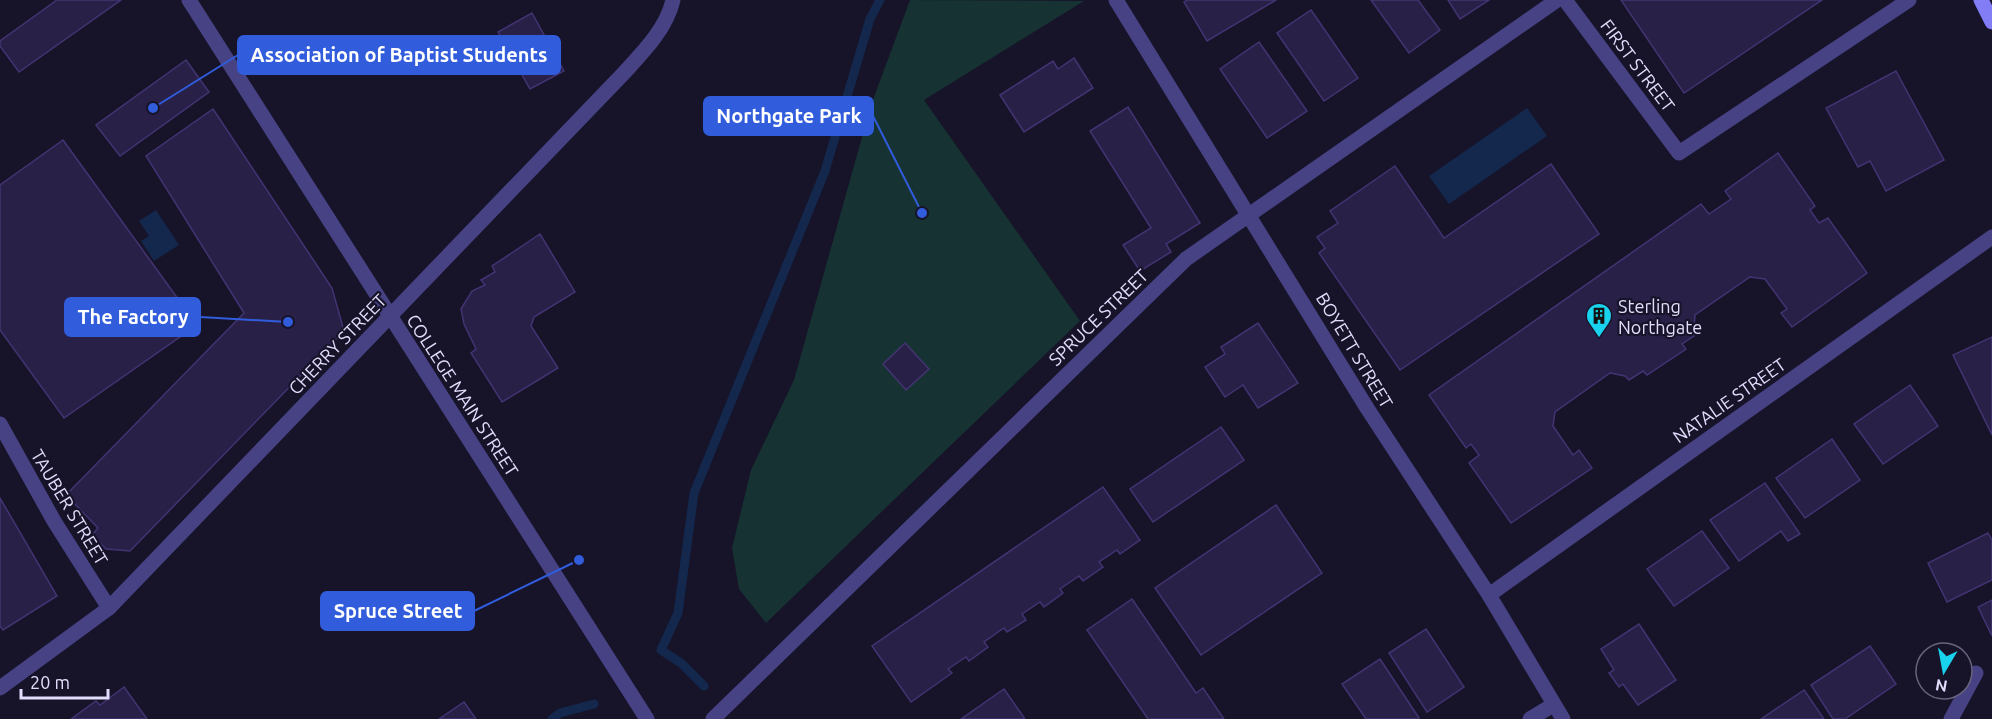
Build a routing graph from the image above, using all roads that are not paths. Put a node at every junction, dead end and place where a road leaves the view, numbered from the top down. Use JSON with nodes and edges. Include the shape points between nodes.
{"nodes":[{"id":1,"x":189,"y":0,"type":"edge"},
{"id":2,"x":673,"y":0,"type":"edge"},
{"id":3,"x":1116,"y":0,"type":"edge"},
{"id":4,"x":1557,"y":0,"type":"edge"},
{"id":5,"x":1565,"y":0,"type":"edge"},
{"id":6,"x":1909,"y":0,"type":"edge"},
{"id":7,"x":1981,"y":0,"type":"edge"},
{"id":8,"x":1992,"y":22,"type":"edge"},
{"id":9,"x":1250,"y":213,"type":"junction"},
{"id":10,"x":1992,"y":237,"type":"edge"},
{"id":11,"x":390,"y":316,"type":"junction"},
{"id":12,"x":0,"y":424,"type":"edge"},
{"id":13,"x":1489,"y":595,"type":"junction"},
{"id":14,"x":109,"y":608,"type":"junction"},
{"id":15,"x":1976,"y":673,"type":"dead end"},
{"id":16,"x":0,"y":688,"type":"edge"},
{"id":17,"x":1553,"y":705,"type":"junction"},
{"id":18,"x":647,"y":719,"type":"edge"},
{"id":19,"x":712,"y":719,"type":"edge"},
{"id":20,"x":1530,"y":719,"type":"edge"},
{"id":21,"x":1563,"y":719,"type":"edge"},
{"id":22,"x":1952,"y":719,"type":"edge"}],
"edges":[{"from":1,"to":11,"type":"street","name":"COLLEGE MAIN STREET"},
{"from":2,"to":11,"type":"street","name":"CHERRY STREET","via":[[650,45]]},
{"from":3,"to":9,"type":"street","name":"BOYETT STREET"},
{"from":4,"to":9,"type":"street","name":"SPRUCE STREET"},
{"from":5,"to":6,"type":"street","name":"FIRST STREET","via":[[1679,153]]},
{"from":7,"to":8,"type":"main road"},
{"from":9,"to":13,"type":"street","name":"BOYETT STREET","via":[[1367,408]]},
{"from":9,"to":19,"type":"street","name":"SPRUCE STREET","via":[[1186,259]]},
{"from":10,"to":13,"type":"street","name":"NATALIE STREET"},
{"from":11,"to":14,"type":"street","name":"CHERRY STREET"},
{"from":11,"to":18,"type":"street","name":"COLLEGE MAIN STREET"},
{"from":12,"to":14,"type":"street","name":"TAUBER STREET"},
{"from":13,"to":17,"type":"street","name":"BOYETT STREET"},
{"from":14,"to":16,"type":"street","name":"CHERRY STREET"},
{"from":15,"to":22,"type":"street"},
{"from":17,"to":20,"type":"street"},
{"from":17,"to":21,"type":"street","name":"BOYETT STREET"}]}
